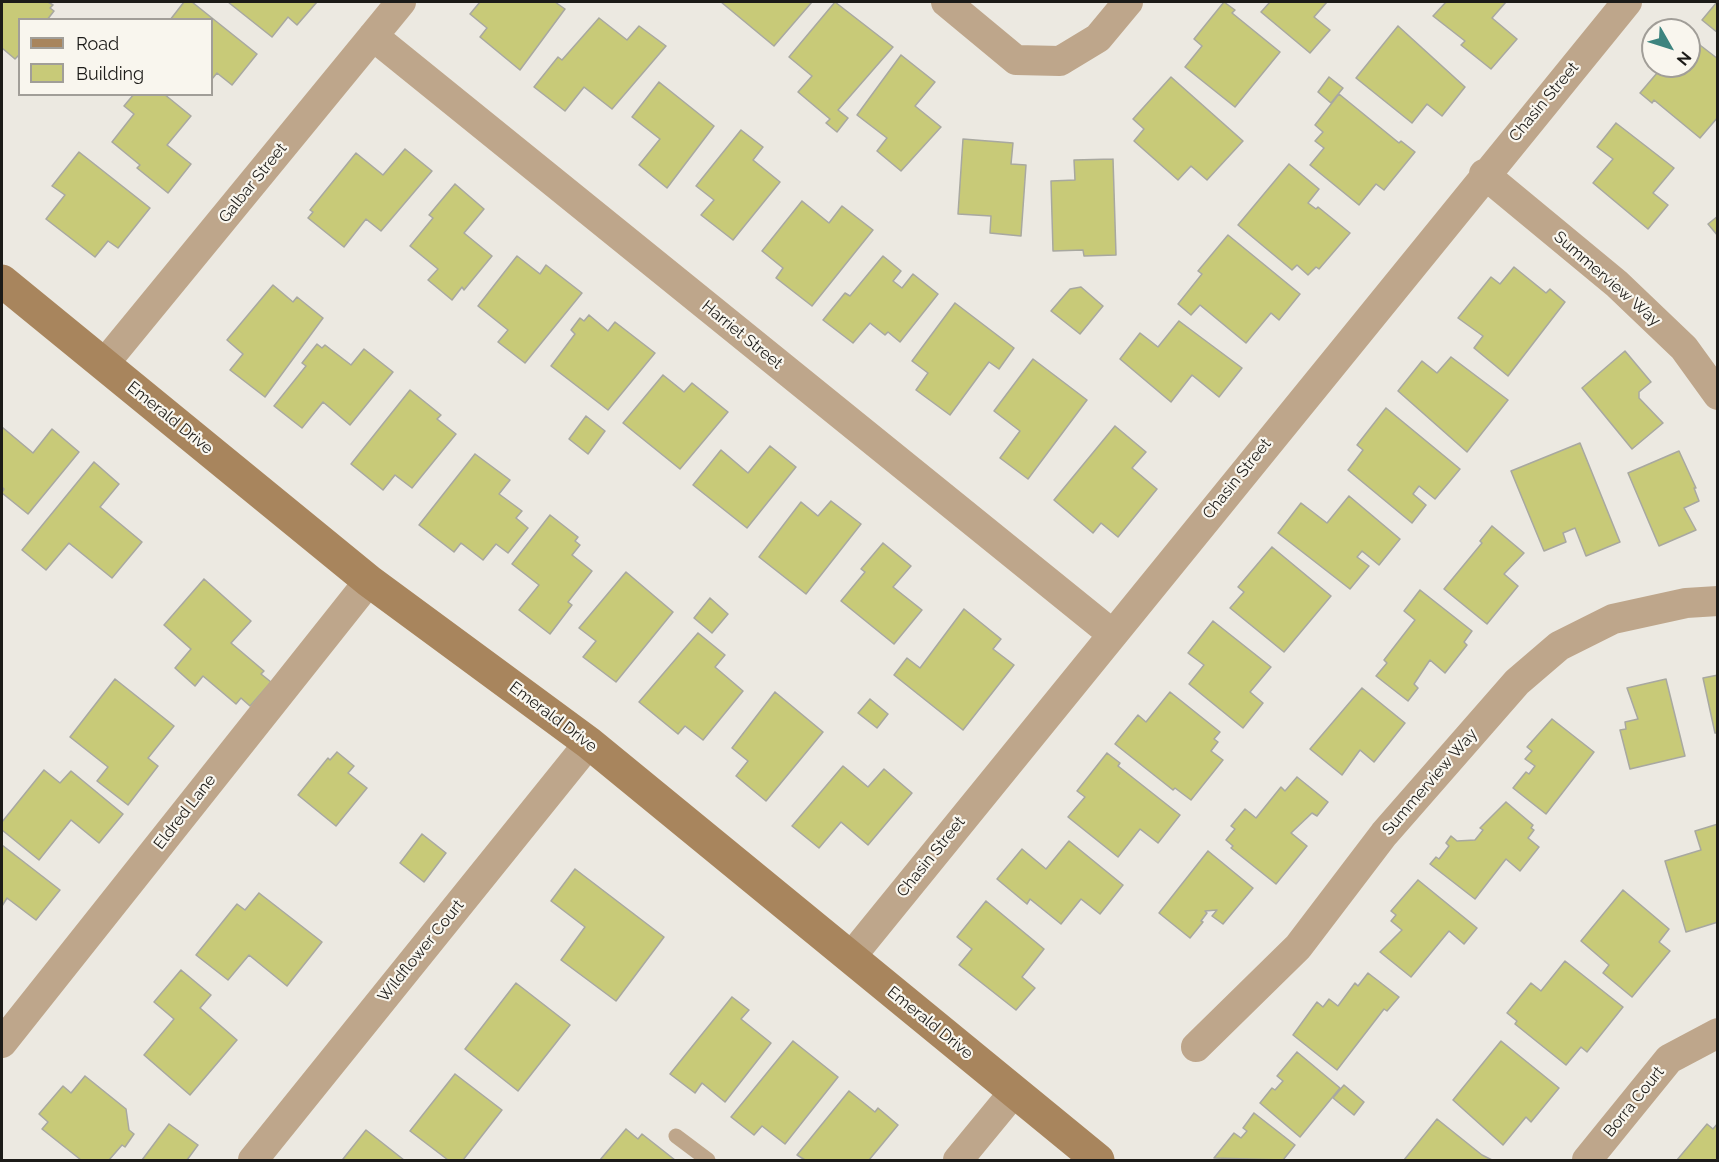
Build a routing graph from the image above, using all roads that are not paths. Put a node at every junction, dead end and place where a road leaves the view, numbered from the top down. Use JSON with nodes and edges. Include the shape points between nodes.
{"nodes":[{"id":1,"x":401,"y":2,"type":"edge"},
{"id":2,"x":946,"y":2,"type":"edge"},
{"id":3,"x":1128,"y":2,"type":"edge"},
{"id":4,"x":1627,"y":2,"type":"edge"},
{"id":5,"x":373,"y":36,"type":"junction"},
{"id":6,"x":1484,"y":174,"type":"junction"},
{"id":7,"x":2,"y":281,"type":"edge"},
{"id":8,"x":104,"y":364,"type":"junction"},
{"id":9,"x":1718,"y":395,"type":"edge"},
{"id":10,"x":369,"y":581,"type":"junction"},
{"id":11,"x":1718,"y":601,"type":"edge"},
{"id":12,"x":1111,"y":633,"type":"junction"},
{"id":13,"x":589,"y":742,"type":"junction"},
{"id":14,"x":850,"y":958,"type":"junction"},
{"id":15,"x":1718,"y":1033,"type":"edge"},
{"id":16,"x":2,"y":1043,"type":"edge"},
{"id":17,"x":1196,"y":1047,"type":"dead end"},
{"id":18,"x":1014,"y":1092,"type":"junction"},
{"id":19,"x":676,"y":1136,"type":"dead end"},
{"id":20,"x":253,"y":1161,"type":"edge"},
{"id":21,"x":708,"y":1161,"type":"edge"},
{"id":22,"x":958,"y":1161,"type":"edge"},
{"id":23,"x":1098,"y":1161,"type":"edge"},
{"id":24,"x":1587,"y":1161,"type":"edge"}],
"edges":[{"from":1,"to":5,"type":"street","name":"Galbar Street"},
{"from":2,"to":3,"type":"street","via":[[1016,60],[1060,61],[1098,38]]},
{"from":4,"to":6,"type":"street","name":"Chasin Street"},
{"from":5,"to":8,"type":"street","name":"Galbar Street"},
{"from":5,"to":12,"type":"street","name":"Harriet Street"},
{"from":6,"to":9,"type":"street","name":"Summerview Way","via":[[1617,284],[1684,348]]},
{"from":6,"to":12,"type":"street","name":"Chasin Street"},
{"from":7,"to":8,"type":"main road","name":"Emerald Drive"},
{"from":8,"to":10,"type":"main road","name":"Emerald Drive"},
{"from":10,"to":13,"type":"main road","name":"Emerald Drive"},
{"from":10,"to":16,"type":"street","name":"Eldred Lane"},
{"from":11,"to":17,"type":"street","name":"Summerview Way","via":[[1686,603],[1612,620],[1559,645],[1525,674],[1383,834],[1298,947]]},
{"from":12,"to":14,"type":"street","name":"Chasin Street"},
{"from":13,"to":14,"type":"main road","name":"Emerald Drive"},
{"from":13,"to":20,"type":"street","name":"Wildflower Court"},
{"from":14,"to":18,"type":"main road","name":"Emerald Drive"},
{"from":15,"to":24,"type":"street","name":"Borra Court","via":[[1669,1059]]},
{"from":18,"to":22,"type":"street"},
{"from":18,"to":23,"type":"main road","name":"Emerald Drive"},
{"from":19,"to":21,"type":"lane"}]}
